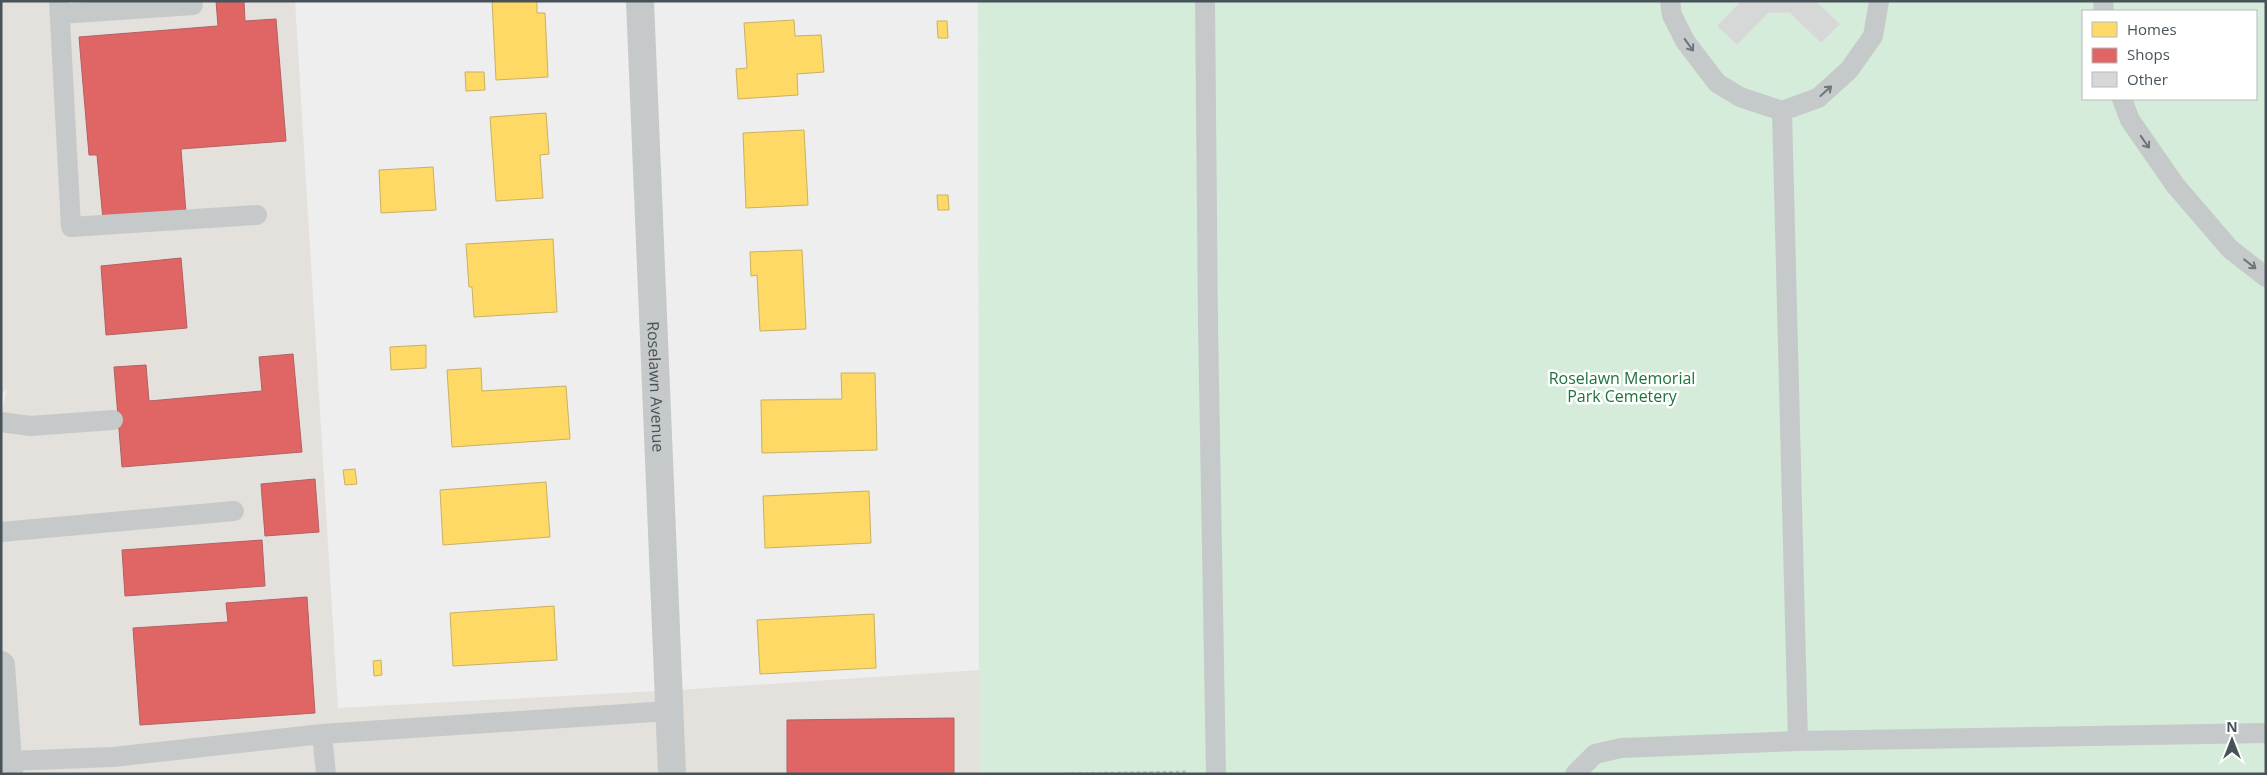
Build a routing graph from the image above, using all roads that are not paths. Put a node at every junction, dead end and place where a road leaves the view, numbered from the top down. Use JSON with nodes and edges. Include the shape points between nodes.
{"nodes":[{"id":1,"x":640,"y":1,"type":"edge"},
{"id":2,"x":1205,"y":1,"type":"edge"},
{"id":3,"x":1670,"y":1,"type":"edge"},
{"id":4,"x":1879,"y":1,"type":"edge"},
{"id":5,"x":193,"y":5,"type":"dead end"},
{"id":6,"x":59,"y":8,"type":"edge"},
{"id":7,"x":2122,"y":100,"type":"edge"},
{"id":8,"x":1782,"y":111,"type":"junction"},
{"id":9,"x":257,"y":215,"type":"dead end"},
{"id":10,"x":2266,"y":277,"type":"edge"},
{"id":11,"x":112,"y":420,"type":"dead end"},
{"id":12,"x":1,"y":422,"type":"edge"},
{"id":13,"x":234,"y":511,"type":"dead end"},
{"id":14,"x":1,"y":532,"type":"edge"},
{"id":15,"x":1,"y":665,"type":"edge"},
{"id":16,"x":669,"y":711,"type":"junction"},
{"id":17,"x":2266,"y":732,"type":"edge"},
{"id":18,"x":322,"y":734,"type":"junction"},
{"id":19,"x":1798,"y":741,"type":"junction"},
{"id":20,"x":6,"y":766,"type":"edge"},
{"id":21,"x":1216,"y":773,"type":"edge"},
{"id":22,"x":326,"y":774,"type":"edge"},
{"id":23,"x":672,"y":774,"type":"edge"},
{"id":24,"x":1575,"y":774,"type":"edge"}],
"edges":[{"from":1,"to":16,"type":"street","name":"Roselawn Avenue"},
{"from":2,"to":21,"type":"lane"},
{"from":3,"to":8,"type":"lane","one_way":true,"via":[[1672,15],[1685,40],[1717,83],[1740,97]]},
{"from":8,"to":4,"type":"lane","one_way":true,"via":[[1818,98],[1849,70],[1873,36]]},
{"from":5,"to":6,"type":"lane"},
{"from":6,"to":9,"type":"lane","via":[[71,227]]},
{"from":7,"to":10,"type":"lane","one_way":true,"via":[[2130,120],[2175,185],[2230,249]]},
{"from":8,"to":19,"type":"lane"},
{"from":11,"to":12,"type":"lane","via":[[30,426]]},
{"from":13,"to":14,"type":"lane"},
{"from":15,"to":20,"type":"street"},
{"from":16,"to":18,"type":"lane"},
{"from":16,"to":23,"type":"street","name":"Roselawn Avenue"},
{"from":17,"to":19,"type":"lane"},
{"from":18,"to":20,"type":"lane"},
{"from":18,"to":22,"type":"lane"},
{"from":19,"to":24,"type":"lane","via":[[1621,748],[1595,754]]}]}
